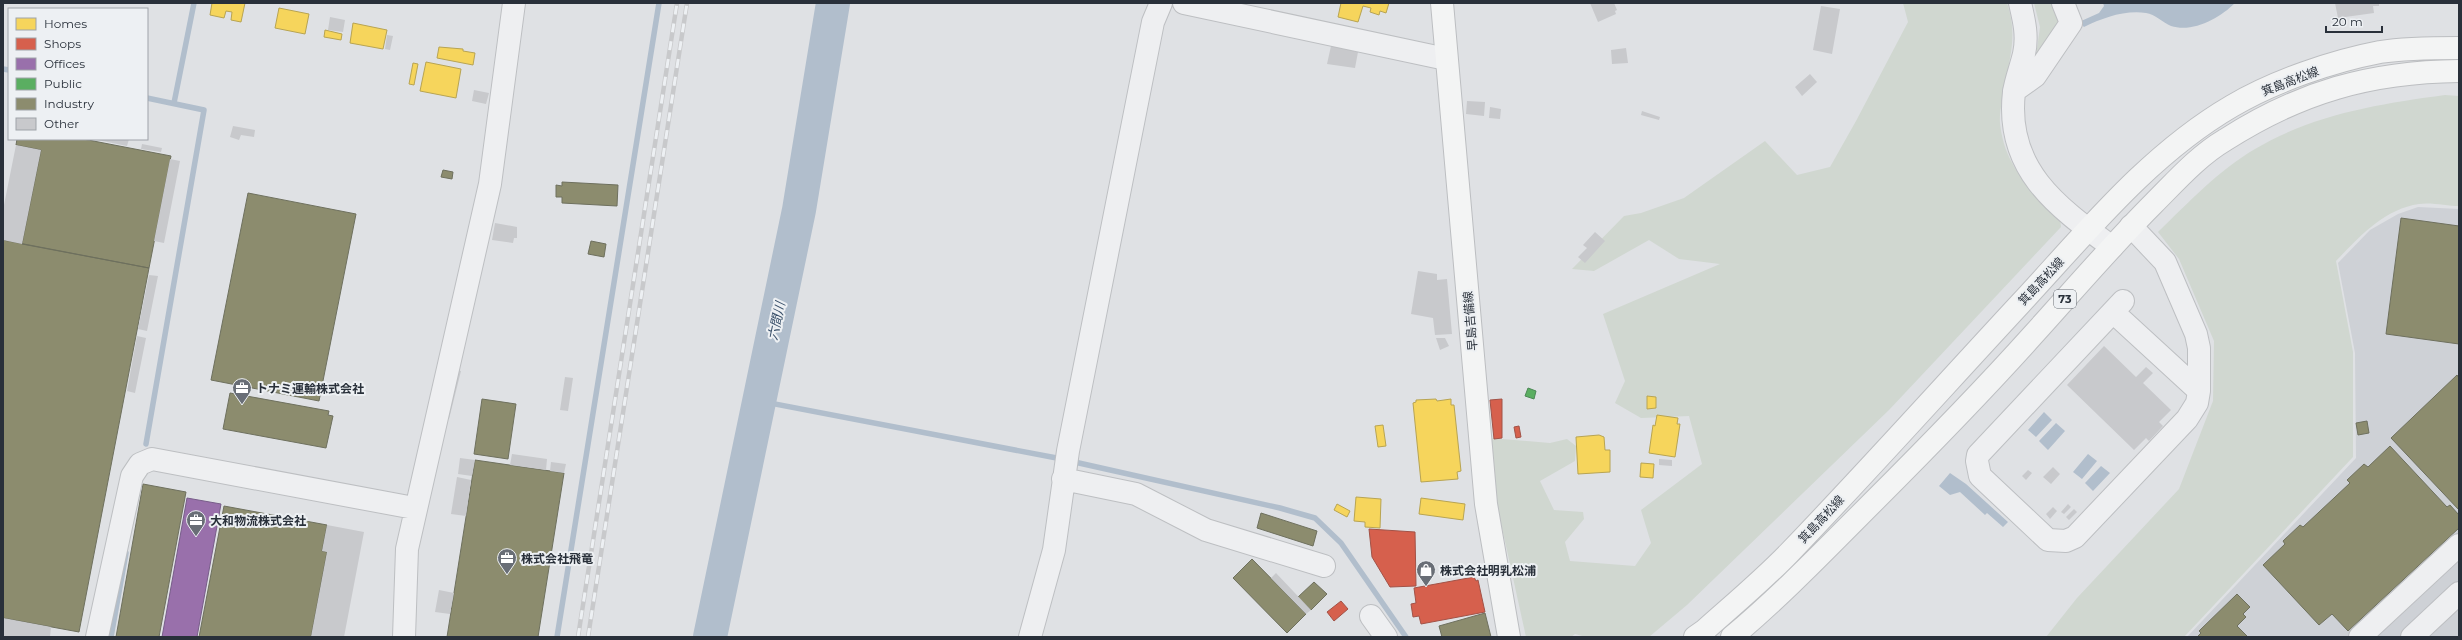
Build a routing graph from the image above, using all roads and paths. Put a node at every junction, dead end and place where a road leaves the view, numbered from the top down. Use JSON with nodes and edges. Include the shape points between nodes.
{"nodes":[{"id":1,"x":514,"y":3,"type":"edge"},
{"id":2,"x":1161,"y":3,"type":"edge"},
{"id":3,"x":1184,"y":3,"type":"edge"},
{"id":4,"x":1442,"y":3,"type":"edge"},
{"id":5,"x":2020,"y":3,"type":"edge"},
{"id":6,"x":2063,"y":3,"type":"edge"},
{"id":7,"x":2459,"y":48,"type":"edge"},
{"id":8,"x":1446,"y":59,"type":"junction"},
{"id":9,"x":2459,"y":71,"type":"edge"},
{"id":10,"x":2014,"y":91,"type":"junction"},
{"id":11,"x":2131,"y":226,"type":"junction"},
{"id":12,"x":2089,"y":230,"type":"junction"},
{"id":13,"x":2112,"y":246,"type":"junction"},
{"id":14,"x":2199,"y":391,"type":"junction"},
{"id":15,"x":1065,"y":465,"type":"junction"},
{"id":16,"x":414,"y":508,"type":"junction"},
{"id":17,"x":2459,"y":545,"type":"edge"},
{"id":18,"x":1324,"y":566,"type":"dead end"},
{"id":19,"x":2459,"y":592,"type":"edge"},
{"id":20,"x":1370,"y":616,"type":"dead end"},
{"id":21,"x":97,"y":637,"type":"edge"},
{"id":22,"x":404,"y":637,"type":"edge"},
{"id":23,"x":1030,"y":637,"type":"edge"},
{"id":24,"x":1386,"y":637,"type":"edge"},
{"id":25,"x":1509,"y":637,"type":"edge"},
{"id":26,"x":1695,"y":637,"type":"edge"},
{"id":27,"x":1732,"y":637,"type":"edge"},
{"id":28,"x":2360,"y":637,"type":"edge"},
{"id":29,"x":2412,"y":637,"type":"edge"}],
"edges":[{"from":1,"to":16,"type":"street","via":[[490,184]]},
{"from":2,"to":15,"type":"street","via":[[1153,22]]},
{"from":3,"to":8,"type":"street"},
{"from":4,"to":8,"type":"main road","name":"早島吉備線"},
{"from":5,"to":10,"type":"street","via":[[2026,25],[2025,46]]},
{"from":6,"to":10,"type":"street","via":[[2071,23],[2036,76]]},
{"from":7,"to":12,"type":"main road","name":"箕島高松線","number":"73","via":[[2428,48],[2373,54],[2287,80],[2234,105],[2183,138],[2147,170]]},
{"from":8,"to":25,"type":"main road","name":"早島吉備線","via":[[1486,504]]},
{"from":9,"to":11,"type":"main road","name":"箕島高松線","number":"73","via":[[2424,72],[2369,79],[2324,91],[2273,112],[2217,145],[2184,173]]},
{"from":10,"to":12,"type":"street","via":[[2013,120],[2017,146],[2027,168],[2045,191]]},
{"from":11,"to":13,"type":"main road","name":"箕島高松線","number":"73"},
{"from":11,"to":14,"type":"street","via":[[2165,262],[2196,334],[2199,348]]},
{"from":12,"to":13,"type":"street"},
{"from":12,"to":26,"type":"main road","name":"箕島高松線","number":"73","via":[[1787,555]]},
{"from":13,"to":27,"type":"main road","name":"箕島高松線","number":"73","via":[[2025,344],[1909,466],[1801,574]]},
{"from":14,"to":14,"type":"street","via":[[2197,403],[2187,419],[2076,537],[2066,541],[2048,540],[2039,534],[1980,476],[1978,455],[2118,306]]},
{"from":15,"to":18,"type":"street","via":[[1136,494],[1206,530]]},
{"from":15,"to":23,"type":"street","via":[[1054,550]]},
{"from":16,"to":21,"type":"street","via":[[152,459],[140,464],[132,476]]},
{"from":16,"to":22,"type":"street","via":[[407,549]]},
{"from":17,"to":28,"type":"street"},
{"from":19,"to":29,"type":"street"},
{"from":20,"to":24,"type":"street"}]}
